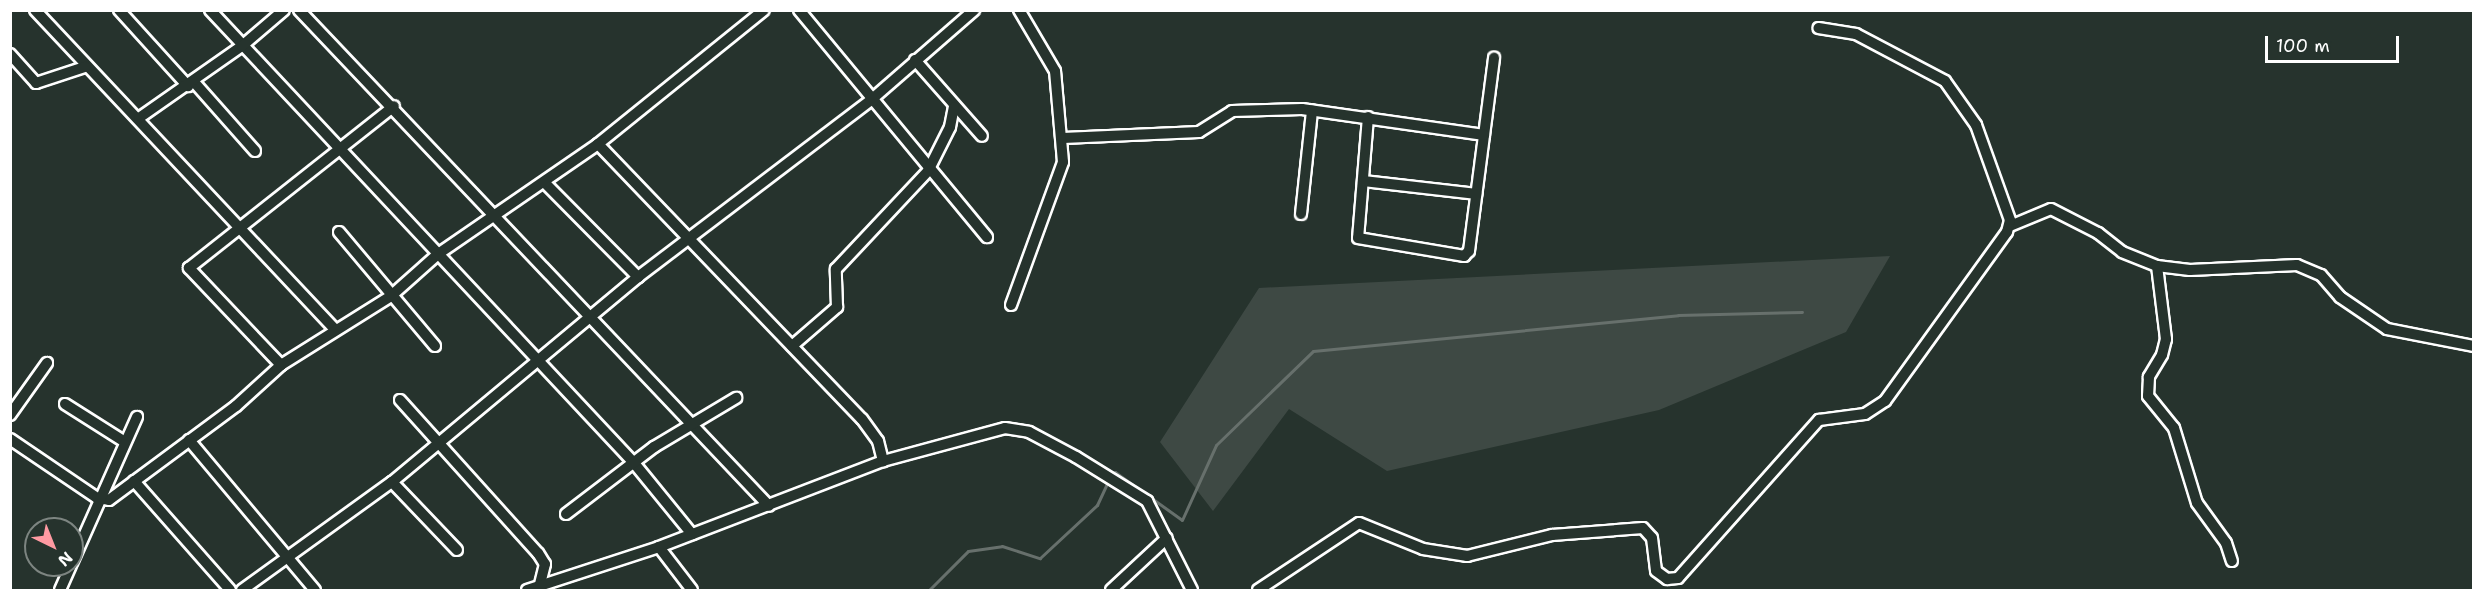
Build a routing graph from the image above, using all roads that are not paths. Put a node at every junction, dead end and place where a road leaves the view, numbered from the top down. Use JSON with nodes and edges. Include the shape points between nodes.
{"nodes":[{"id":1,"x":35,"y":10,"type":"edge"},
{"id":2,"x":119,"y":10,"type":"edge"},
{"id":3,"x":210,"y":10,"type":"edge"},
{"id":4,"x":284,"y":10,"type":"edge"},
{"id":5,"x":299,"y":10,"type":"edge"},
{"id":6,"x":764,"y":10,"type":"edge"},
{"id":7,"x":799,"y":10,"type":"edge"},
{"id":8,"x":974,"y":10,"type":"edge"},
{"id":9,"x":1019,"y":10,"type":"edge"},
{"id":10,"x":1818,"y":28,"type":"dead end"},
{"id":11,"x":242,"y":46,"type":"junction"},
{"id":12,"x":10,"y":54,"type":"edge"},
{"id":13,"x":1494,"y":58,"type":"dead end"},
{"id":14,"x":915,"y":60,"type":"junction"},
{"id":15,"x":85,"y":67,"type":"junction"},
{"id":16,"x":191,"y":84,"type":"junction"},
{"id":17,"x":871,"y":100,"type":"junction"},
{"id":18,"x":394,"y":106,"type":"junction"},
{"id":19,"x":954,"y":107,"type":"junction"},
{"id":20,"x":1312,"y":111,"type":"junction"},
{"id":21,"x":1368,"y":117,"type":"junction"},
{"id":22,"x":139,"y":118,"type":"junction"},
{"id":23,"x":1484,"y":135,"type":"junction"},
{"id":24,"x":982,"y":136,"type":"dead end"},
{"id":25,"x":1063,"y":138,"type":"junction"},
{"id":26,"x":598,"y":144,"type":"junction"},
{"id":27,"x":337,"y":147,"type":"junction"},
{"id":28,"x":255,"y":151,"type":"dead end"},
{"id":29,"x":928,"y":171,"type":"junction"},
{"id":30,"x":1364,"y":181,"type":"junction"},
{"id":31,"x":544,"y":182,"type":"junction"},
{"id":32,"x":1476,"y":194,"type":"junction"},
{"id":33,"x":1301,"y":214,"type":"dead end"},
{"id":34,"x":494,"y":218,"type":"junction"},
{"id":35,"x":2010,"y":226,"type":"junction"},
{"id":36,"x":237,"y":228,"type":"junction"},
{"id":37,"x":339,"y":232,"type":"dead end"},
{"id":38,"x":987,"y":237,"type":"dead end"},
{"id":39,"x":692,"y":238,"type":"junction"},
{"id":40,"x":438,"y":254,"type":"junction"},
{"id":41,"x":2157,"y":266,"type":"junction"},
{"id":42,"x":638,"y":277,"type":"junction"},
{"id":43,"x":391,"y":296,"type":"junction"},
{"id":44,"x":1011,"y":305,"type":"dead end"},
{"id":45,"x":589,"y":317,"type":"junction"},
{"id":46,"x":336,"y":329,"type":"junction"},
{"id":47,"x":435,"y":346,"type":"dead end"},
{"id":48,"x":792,"y":346,"type":"junction"},
{"id":49,"x":2474,"y":346,"type":"edge"},
{"id":50,"x":538,"y":360,"type":"junction"},
{"id":51,"x":47,"y":363,"type":"dead end"},
{"id":52,"x":281,"y":365,"type":"junction"},
{"id":53,"x":736,"y":398,"type":"dead end"},
{"id":54,"x":400,"y":400,"type":"dead end"},
{"id":55,"x":65,"y":404,"type":"dead end"},
{"id":56,"x":10,"y":415,"type":"edge"},
{"id":57,"x":136,"y":417,"type":"dead end"},
{"id":58,"x":693,"y":426,"type":"junction"},
{"id":59,"x":10,"y":439,"type":"edge"},
{"id":60,"x":439,"y":440,"type":"junction"},
{"id":61,"x":189,"y":441,"type":"junction"},
{"id":62,"x":124,"y":442,"type":"junction"},
{"id":63,"x":883,"y":461,"type":"junction"},
{"id":64,"x":634,"y":463,"type":"junction"},
{"id":65,"x":134,"y":481,"type":"junction"},
{"id":66,"x":392,"y":482,"type":"junction"},
{"id":67,"x":97,"y":498,"type":"junction"},
{"id":68,"x":769,"y":506,"type":"junction"},
{"id":69,"x":566,"y":514,"type":"dead end"},
{"id":70,"x":84,"y":531,"type":"edge"},
{"id":71,"x":692,"y":534,"type":"junction"},
{"id":72,"x":1167,"y":538,"type":"junction"},
{"id":73,"x":659,"y":547,"type":"junction"},
{"id":74,"x":457,"y":550,"type":"dead end"},
{"id":75,"x":290,"y":556,"type":"junction"},
{"id":76,"x":2232,"y":561,"type":"dead end"},
{"id":77,"x":66,"y":577,"type":"edge"},
{"id":78,"x":540,"y":584,"type":"junction"},
{"id":79,"x":60,"y":591,"type":"edge"},
{"id":80,"x":230,"y":591,"type":"edge"},
{"id":81,"x":242,"y":591,"type":"edge"},
{"id":82,"x":315,"y":591,"type":"edge"},
{"id":83,"x":527,"y":591,"type":"edge"},
{"id":84,"x":692,"y":591,"type":"edge"},
{"id":85,"x":1111,"y":591,"type":"edge"},
{"id":86,"x":1192,"y":591,"type":"edge"},
{"id":87,"x":1258,"y":591,"type":"edge"}],
"edges":[{"from":1,"to":15,"type":"street"},
{"from":2,"to":16,"type":"street"},
{"from":3,"to":11,"type":"street"},
{"from":4,"to":11,"type":"street"},
{"from":5,"to":18,"type":"street"},
{"from":6,"to":26,"type":"street"},
{"from":7,"to":17,"type":"street"},
{"from":8,"to":14,"type":"street"},
{"from":9,"to":25,"type":"street","via":[[1055,71]]},
{"from":10,"to":35,"type":"street","via":[[1857,34],[1945,81],[1976,125]]},
{"from":11,"to":16,"type":"street"},
{"from":11,"to":27,"type":"street"},
{"from":12,"to":15,"type":"street","via":[[36,83]]},
{"from":13,"to":23,"type":"street"},
{"from":14,"to":17,"type":"street"},
{"from":14,"to":19,"type":"street"},
{"from":15,"to":22,"type":"street"},
{"from":16,"to":22,"type":"street"},
{"from":16,"to":28,"type":"street"},
{"from":17,"to":29,"type":"street"},
{"from":17,"to":39,"type":"street"},
{"from":18,"to":27,"type":"street"},
{"from":18,"to":34,"type":"street"},
{"from":19,"to":24,"type":"street"},
{"from":19,"to":29,"type":"street","via":[[950,127]]},
{"from":20,"to":21,"type":"street"},
{"from":20,"to":25,"type":"street","via":[[1232,111],[1199,132]]},
{"from":20,"to":33,"type":"street"},
{"from":21,"to":23,"type":"street"},
{"from":21,"to":30,"type":"street"},
{"from":22,"to":36,"type":"street"},
{"from":23,"to":32,"type":"street"},
{"from":25,"to":44,"type":"street","via":[[1058,184]]},
{"from":26,"to":31,"type":"street"},
{"from":26,"to":39,"type":"street"},
{"from":27,"to":36,"type":"street"},
{"from":27,"to":40,"type":"street"},
{"from":29,"to":38,"type":"street"},
{"from":29,"to":48,"type":"street","via":[[839,265],[837,307]]},
{"from":30,"to":32,"type":"street"},
{"from":30,"to":32,"type":"street","via":[[1356,230],[1361,239],[1462,256],[1469,251]]},
{"from":31,"to":34,"type":"street"},
{"from":31,"to":42,"type":"street"},
{"from":34,"to":40,"type":"street"},
{"from":34,"to":45,"type":"street"},
{"from":35,"to":41,"type":"street","via":[[2051,209],[2098,233],[2122,252]]},
{"from":35,"to":87,"type":"street","via":[[1885,401],[1865,414],[1819,420],[1713,545],[1678,578],[1666,579],[1656,571],[1652,538],[1643,528],[1551,535],[1467,556],[1423,549],[1359,523]]},
{"from":36,"to":46,"type":"street"},
{"from":36,"to":52,"type":"street","via":[[189,272]]},
{"from":37,"to":43,"type":"street"},
{"from":39,"to":42,"type":"street"},
{"from":39,"to":48,"type":"street"},
{"from":40,"to":43,"type":"street"},
{"from":40,"to":50,"type":"street"},
{"from":41,"to":49,"type":"street","via":[[2190,270],[2297,265],[2321,275],[2340,297],[2387,329]]},
{"from":41,"to":76,"type":"street","via":[[2166,339],[2149,377],[2148,396],[2169,418],[2197,503],[2226,543]]},
{"from":42,"to":45,"type":"street"},
{"from":43,"to":46,"type":"street"},
{"from":43,"to":47,"type":"street"},
{"from":45,"to":50,"type":"street"},
{"from":45,"to":58,"type":"street"},
{"from":46,"to":52,"type":"street"},
{"from":48,"to":63,"type":"street","via":[[869,428]]},
{"from":50,"to":60,"type":"street"},
{"from":50,"to":64,"type":"street"},
{"from":51,"to":56,"type":"street"},
{"from":52,"to":61,"type":"street"},
{"from":53,"to":58,"type":"street"},
{"from":54,"to":60,"type":"street"},
{"from":55,"to":62,"type":"street"},
{"from":57,"to":62,"type":"street"},
{"from":58,"to":64,"type":"street"},
{"from":58,"to":68,"type":"street"},
{"from":59,"to":67,"type":"street"},
{"from":60,"to":66,"type":"street"},
{"from":60,"to":78,"type":"street","via":[[538,553],[545,564]]},
{"from":61,"to":65,"type":"street"},
{"from":61,"to":75,"type":"street"},
{"from":62,"to":67,"type":"street"},
{"from":63,"to":68,"type":"street"},
{"from":63,"to":72,"type":"street","via":[[1005,428],[1029,432],[1113,477],[1147,501]]},
{"from":64,"to":69,"type":"street"},
{"from":64,"to":71,"type":"street"},
{"from":65,"to":67,"type":"street","via":[[109,500]]},
{"from":65,"to":80,"type":"street"},
{"from":66,"to":74,"type":"street"},
{"from":66,"to":75,"type":"street"},
{"from":67,"to":70,"type":"street"},
{"from":68,"to":71,"type":"street"},
{"from":71,"to":73,"type":"street"},
{"from":72,"to":85,"type":"street"},
{"from":72,"to":86,"type":"street"},
{"from":73,"to":78,"type":"street"},
{"from":73,"to":84,"type":"street"},
{"from":75,"to":81,"type":"street"},
{"from":75,"to":82,"type":"street"},
{"from":77,"to":79,"type":"street"},
{"from":78,"to":83,"type":"street"}]}
